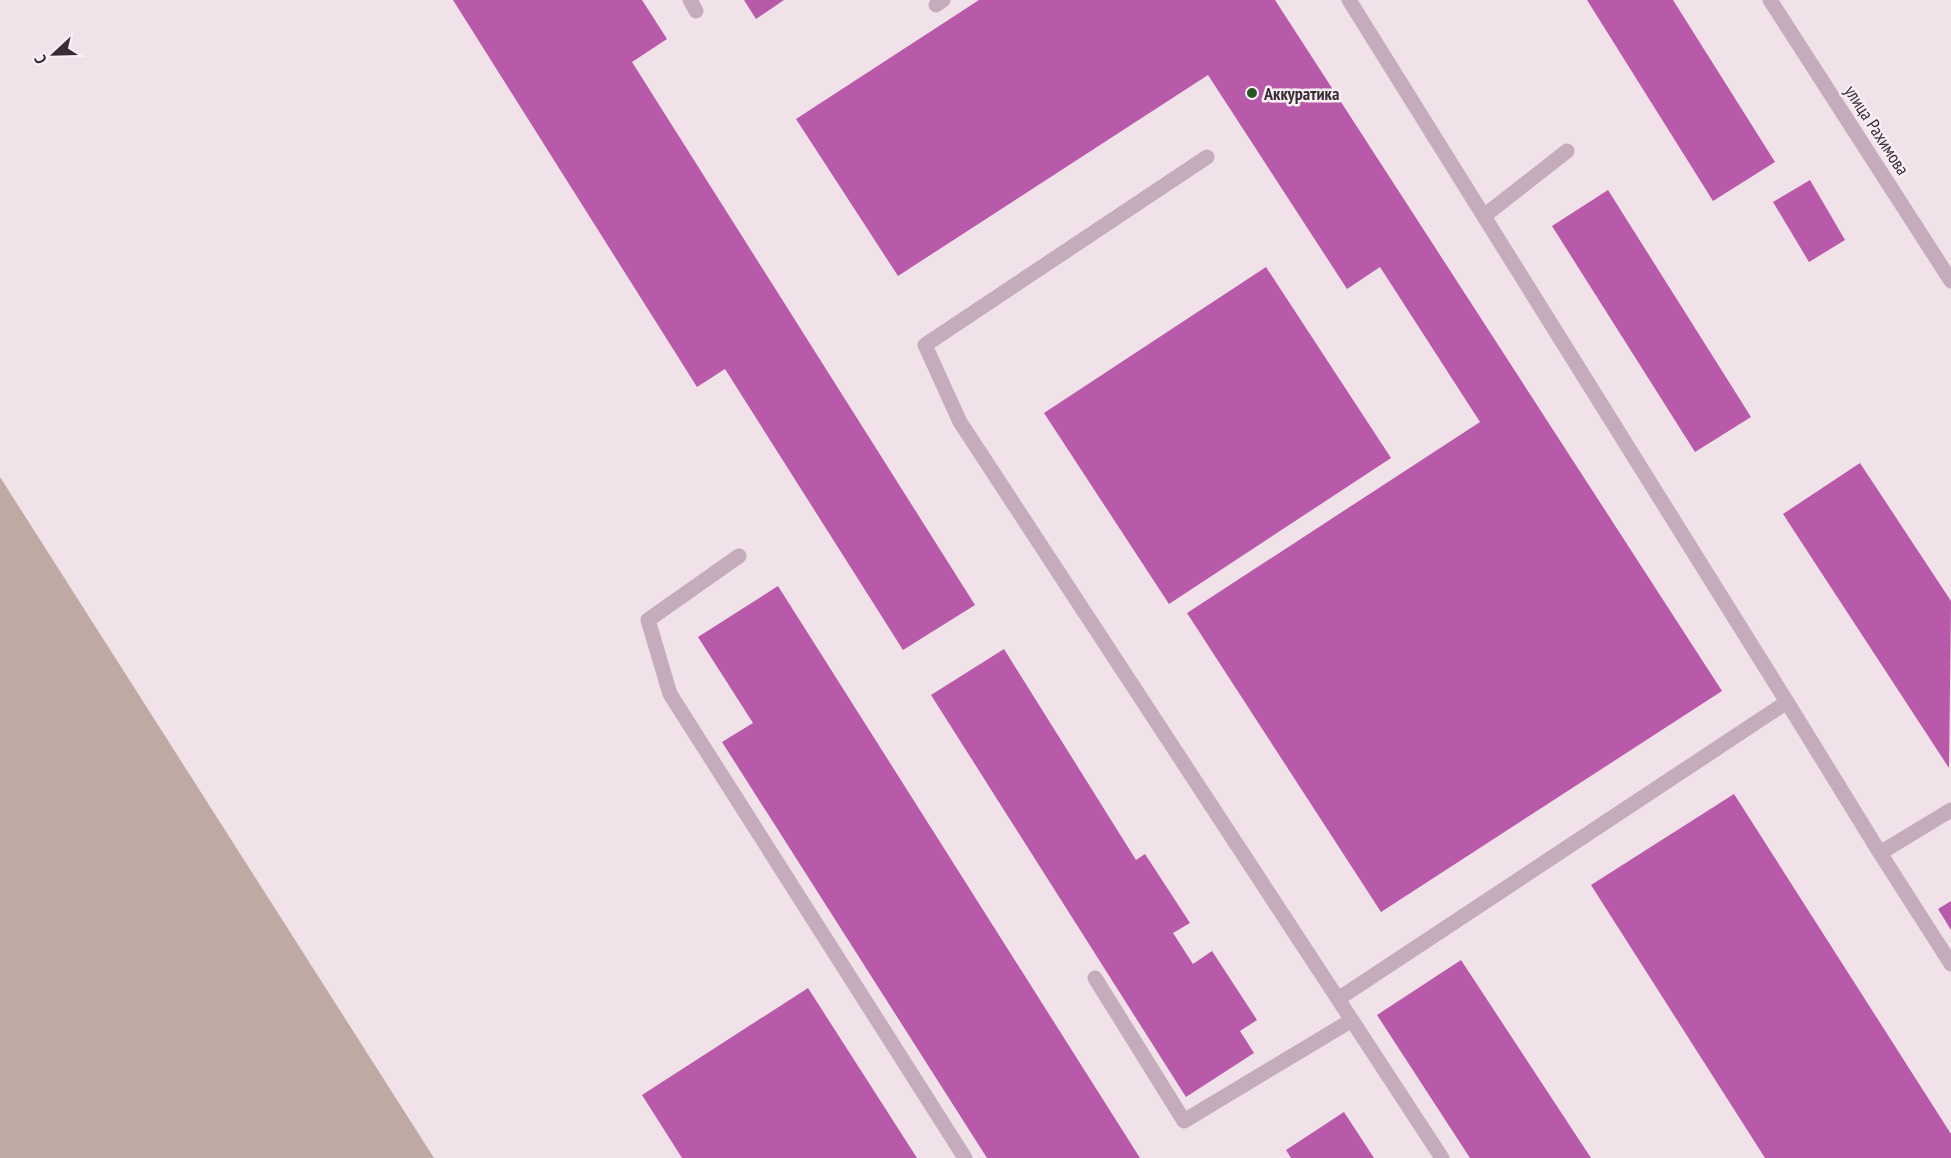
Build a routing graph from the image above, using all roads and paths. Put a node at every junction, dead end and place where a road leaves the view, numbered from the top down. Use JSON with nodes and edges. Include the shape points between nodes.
{"nodes":[{"id":1,"x":1349,"y":0,"type":"edge"},
{"id":2,"x":1770,"y":0,"type":"edge"},
{"id":3,"x":1567,"y":151,"type":"dead end"},
{"id":4,"x":1207,"y":157,"type":"dead end"},
{"id":5,"x":1484,"y":216,"type":"junction"},
{"id":6,"x":1951,"y":281,"type":"edge"},
{"id":7,"x":739,"y":556,"type":"dead end"},
{"id":8,"x":1787,"y":702,"type":"junction"},
{"id":9,"x":1951,"y":810,"type":"edge"},
{"id":10,"x":1880,"y":853,"type":"junction"},
{"id":11,"x":1951,"y":964,"type":"edge"},
{"id":12,"x":1095,"y":978,"type":"dead end"},
{"id":13,"x":1338,"y":999,"type":"junction"},
{"id":14,"x":1352,"y":1020,"type":"junction"},
{"id":15,"x":965,"y":1158,"type":"edge"},
{"id":16,"x":1442,"y":1158,"type":"edge"}],
"edges":[{"from":1,"to":5,"type":"street"},
{"from":2,"to":6,"type":"street","name":"улица Рахимова"},
{"from":3,"to":5,"type":"street"},
{"from":4,"to":13,"type":"street","via":[[925,345],[960,422]]},
{"from":5,"to":8,"type":"street"},
{"from":7,"to":15,"type":"street","via":[[648,620],[670,694]]},
{"from":8,"to":10,"type":"street"},
{"from":8,"to":13,"type":"street"},
{"from":9,"to":10,"type":"street"},
{"from":10,"to":11,"type":"street"},
{"from":12,"to":14,"type":"street","via":[[1184,1121]]},
{"from":13,"to":14,"type":"street"},
{"from":14,"to":16,"type":"street"}]}
